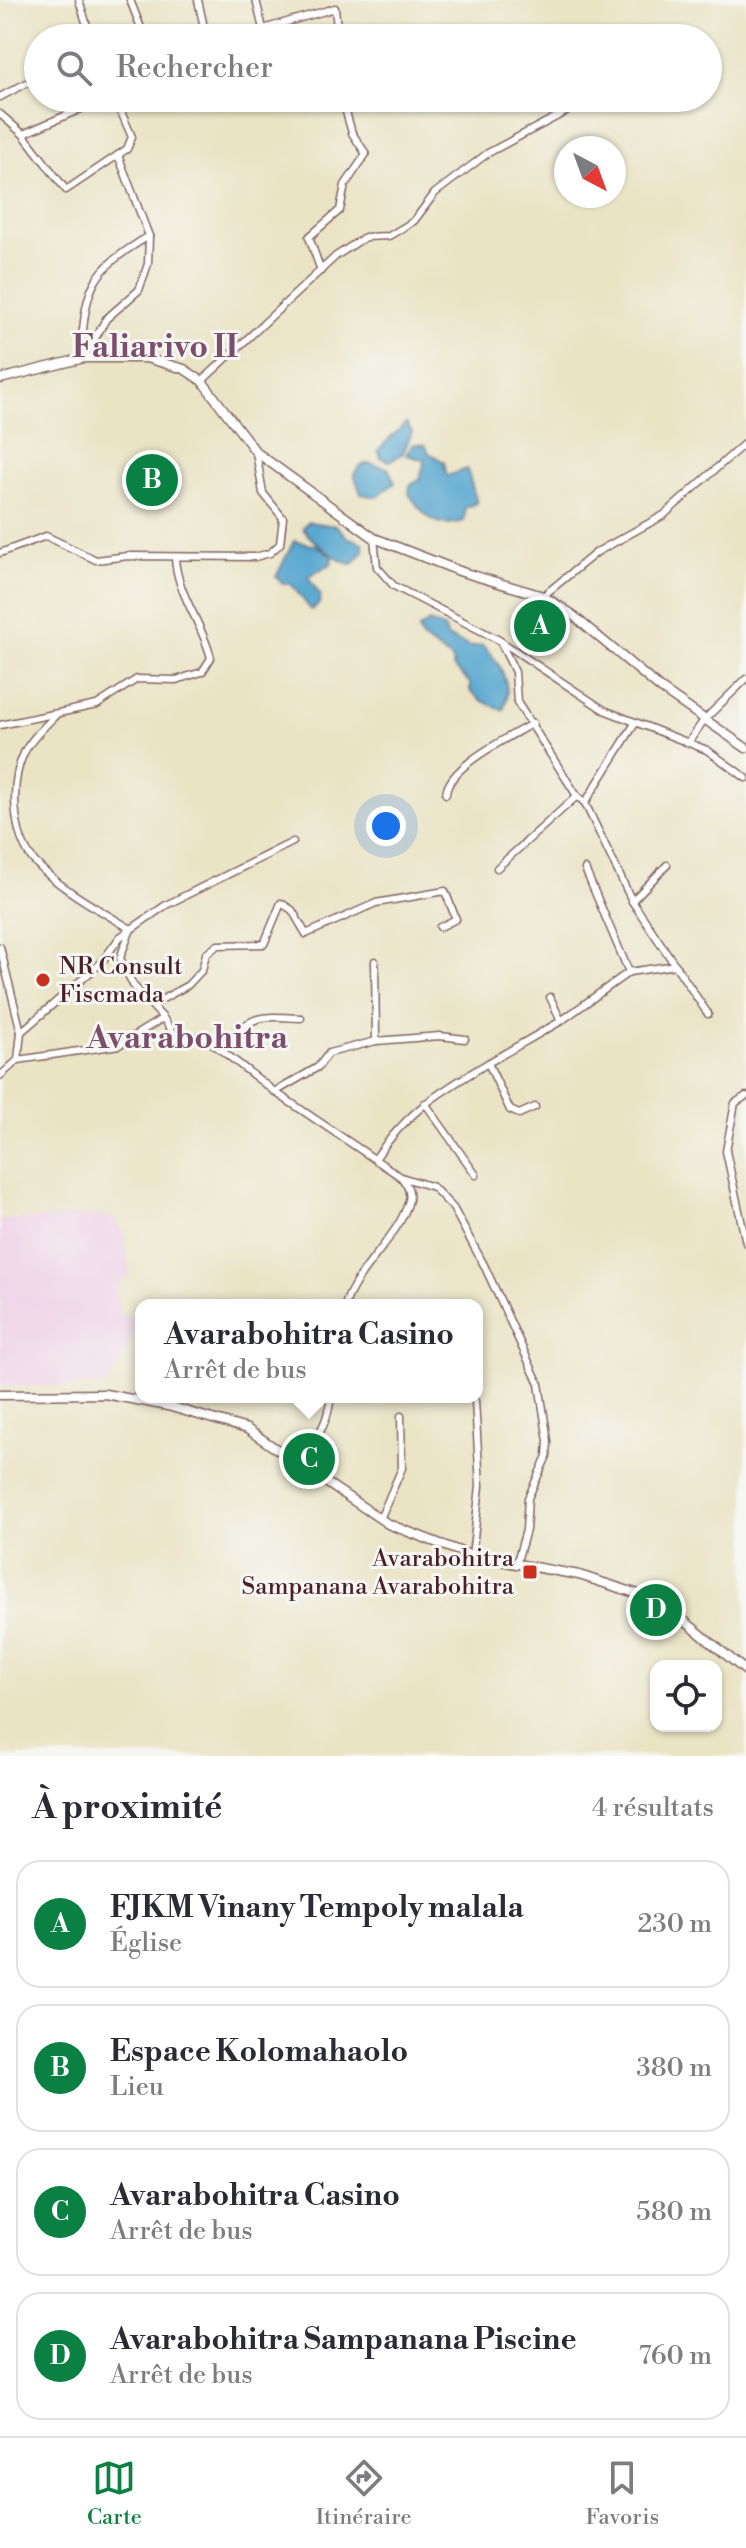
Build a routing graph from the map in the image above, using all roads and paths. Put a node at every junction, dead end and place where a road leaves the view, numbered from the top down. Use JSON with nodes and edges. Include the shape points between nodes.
{"nodes":[{"id":1,"x":79,"y":0,"type":"edge"},
{"id":2,"x":130,"y":0,"type":"edge"},
{"id":3,"x":198,"y":0,"type":"edge"},
{"id":4,"x":256,"y":0,"type":"edge"},
{"id":5,"x":87,"y":24,"type":"edge"},
{"id":6,"x":139,"y":24,"type":"edge"},
{"id":7,"x":203,"y":24,"type":"edge"},
{"id":8,"x":262,"y":24,"type":"edge"},
{"id":9,"x":280,"y":24,"type":"edge"},
{"id":10,"x":337,"y":24,"type":"edge"},
{"id":11,"x":24,"y":84,"type":"edge"},
{"id":12,"x":0,"y":97,"type":"edge"},
{"id":13,"x":74,"y":112,"type":"edge"},
{"id":14,"x":120,"y":112,"type":"edge"},
{"id":15,"x":346,"y":112,"type":"edge"},
{"id":16,"x":566,"y":112,"type":"edge"},
{"id":17,"x":0,"y":114,"type":"edge"},
{"id":18,"x":23,"y":134,"type":"junction"},
{"id":19,"x":118,"y":155,"type":"junction"},
{"id":20,"x":149,"y":236,"type":"junction"},
{"id":21,"x":321,"y":271,"type":"junction"},
{"id":22,"x":82,"y":358,"type":"junction"},
{"id":23,"x":0,"y":379,"type":"edge"},
{"id":24,"x":202,"y":381,"type":"junction"},
{"id":25,"x":746,"y":442,"type":"edge"},
{"id":26,"x":256,"y":452,"type":"junction"},
{"id":27,"x":374,"y":538,"type":"junction"},
{"id":28,"x":0,"y":553,"type":"edge"},
{"id":29,"x":175,"y":558,"type":"junction"},
{"id":30,"x":543,"y":596,"type":"junction"},
{"id":31,"x":499,"y":640,"type":"junction"},
{"id":32,"x":746,"y":679,"type":"edge"},
{"id":33,"x":56,"y":715,"type":"junction"},
{"id":34,"x":704,"y":720,"type":"junction"},
{"id":35,"x":533,"y":723,"type":"junction"},
{"id":36,"x":0,"y":725,"type":"edge"},
{"id":37,"x":634,"y":725,"type":"junction"},
{"id":38,"x":688,"y":743,"type":"junction"},
{"id":39,"x":746,"y":748,"type":"edge"},
{"id":40,"x":746,"y":778,"type":"edge"},
{"id":41,"x":446,"y":794,"type":"dead end"},
{"id":42,"x":577,"y":796,"type":"junction"},
{"id":43,"x":585,"y":803,"type":"junction"},
{"id":44,"x":293,"y":842,"type":"dead end"},
{"id":45,"x":667,"y":865,"type":"dead end"},
{"id":46,"x":497,"y":868,"type":"dead end"},
{"id":47,"x":585,"y":869,"type":"dead end"},
{"id":48,"x":632,"y":901,"type":"junction"},
{"id":49,"x":440,"y":927,"type":"dead end"},
{"id":50,"x":131,"y":929,"type":"junction"},
{"id":51,"x":0,"y":947,"type":"edge"},
{"id":52,"x":375,"y":961,"type":"dead end"},
{"id":53,"x":676,"y":965,"type":"junction"},
{"id":54,"x":629,"y":972,"type":"junction"},
{"id":55,"x":550,"y":997,"type":"dead end"},
{"id":56,"x":152,"y":1005,"type":"junction"},
{"id":57,"x":708,"y":1014,"type":"dead end"},
{"id":58,"x":163,"y":1018,"type":"junction"},
{"id":59,"x":301,"y":1018,"type":"dead end"},
{"id":60,"x":561,"y":1021,"type":"junction"},
{"id":61,"x":21,"y":1032,"type":"junction"},
{"id":62,"x":465,"y":1039,"type":"dead end"},
{"id":63,"x":376,"y":1041,"type":"junction"},
{"id":64,"x":218,"y":1047,"type":"junction"},
{"id":65,"x":18,"y":1060,"type":"junction"},
{"id":66,"x":488,"y":1063,"type":"junction"},
{"id":67,"x":0,"y":1076,"type":"edge"},
{"id":68,"x":275,"y":1092,"type":"junction"},
{"id":69,"x":746,"y":1096,"type":"edge"},
{"id":70,"x":425,"y":1103,"type":"junction"},
{"id":71,"x":535,"y":1107,"type":"dead end"},
{"id":72,"x":375,"y":1159,"type":"junction"},
{"id":73,"x":476,"y":1175,"type":"dead end"},
{"id":74,"x":401,"y":1177,"type":"junction"},
{"id":75,"x":746,"y":1243,"type":"edge"},
{"id":76,"x":347,"y":1299,"type":"edge"},
{"id":77,"x":0,"y":1395,"type":"edge"},
{"id":78,"x":135,"y":1400,"type":"edge"},
{"id":79,"x":152,"y":1403,"type":"edge"},
{"id":80,"x":330,"y":1403,"type":"edge"},
{"id":81,"x":475,"y":1403,"type":"edge"},
{"id":82,"x":401,"y":1416,"type":"dead end"},
{"id":83,"x":295,"y":1460,"type":"junction"},
{"id":84,"x":380,"y":1519,"type":"junction"},
{"id":85,"x":472,"y":1556,"type":"junction"},
{"id":86,"x":516,"y":1565,"type":"junction"},
{"id":87,"x":746,"y":1671,"type":"edge"}],
"edges":[{"from":1,"to":5,"type":"street"},
{"from":2,"to":6,"type":"street"},
{"from":3,"to":7,"type":"street"},
{"from":4,"to":8,"type":"street"},
{"from":9,"to":10,"type":"street","via":[[335,8]]},
{"from":11,"to":12,"type":"street"},
{"from":13,"to":18,"type":"street"},
{"from":14,"to":19,"type":"street","via":[[132,143]]},
{"from":15,"to":21,"type":"street","via":[[366,154],[345,185],[340,210],[309,237]]},
{"from":16,"to":21,"type":"street","via":[[488,153],[435,193],[414,221],[389,236],[365,237]]},
{"from":17,"to":18,"type":"street"},
{"from":18,"to":19,"type":"street","via":[[66,190]]},
{"from":19,"to":20,"type":"street"},
{"from":20,"to":22,"type":"street","via":[[148,264],[139,290],[106,319]]},
{"from":20,"to":22,"type":"street","via":[[117,255],[90,287]]},
{"from":21,"to":24,"type":"street"},
{"from":22,"to":23,"type":"street"},
{"from":22,"to":24,"type":"street","via":[[169,362]]},
{"from":24,"to":26,"type":"street"},
{"from":25,"to":30,"type":"street","via":[[664,515],[597,552]]},
{"from":26,"to":27,"type":"street"},
{"from":26,"to":29,"type":"street","via":[[263,493],[283,518],[280,544],[255,557]]},
{"from":27,"to":30,"type":"street"},
{"from":27,"to":31,"type":"street","via":[[377,567],[394,586]]},
{"from":28,"to":29,"type":"street","via":[[46,536],[96,560]]},
{"from":29,"to":33,"type":"street","via":[[176,578],[206,635],[211,658],[202,672],[176,680],[137,679],[97,705]]},
{"from":30,"to":34,"type":"street"},
{"from":31,"to":35,"type":"street","via":[[515,672],[516,699]]},
{"from":31,"to":37,"type":"street"},
{"from":32,"to":34,"type":"street"},
{"from":33,"to":36,"type":"street"},
{"from":33,"to":50,"type":"street","via":[[24,753],[16,822],[33,860]]},
{"from":34,"to":38,"type":"street"},
{"from":34,"to":39,"type":"street"},
{"from":35,"to":41,"type":"street","via":[[464,766]]},
{"from":35,"to":42,"type":"street"},
{"from":37,"to":38,"type":"street"},
{"from":37,"to":43,"type":"street"},
{"from":38,"to":40,"type":"street"},
{"from":42,"to":43,"type":"street"},
{"from":42,"to":46,"type":"street"},
{"from":43,"to":48,"type":"street"},
{"from":44,"to":50,"type":"street","via":[[166,905]]},
{"from":45,"to":48,"type":"street"},
{"from":47,"to":54,"type":"street"},
{"from":48,"to":53,"type":"street"},
{"from":49,"to":56,"type":"street","via":[[456,919],[445,891],[376,903],[306,934],[292,910],[281,903],[264,944],[218,945],[206,954],[202,970],[188,985]]},
{"from":50,"to":56,"type":"street","via":[[120,958],[133,985]]},
{"from":50,"to":61,"type":"street","via":[[82,981]]},
{"from":51,"to":61,"type":"street"},
{"from":52,"to":63,"type":"street"},
{"from":53,"to":54,"type":"street"},
{"from":53,"to":57,"type":"street"},
{"from":54,"to":60,"type":"street"},
{"from":55,"to":60,"type":"street"},
{"from":56,"to":58,"type":"street"},
{"from":58,"to":64,"type":"street","via":[[178,1039],[203,1036]]},
{"from":58,"to":65,"type":"street","via":[[119,1045]]},
{"from":59,"to":64,"type":"street","via":[[271,1013],[249,1021]]},
{"from":60,"to":66,"type":"street"},
{"from":61,"to":65,"type":"street"},
{"from":62,"to":63,"type":"street"},
{"from":63,"to":68,"type":"street","via":[[329,1053],[318,1067]]},
{"from":64,"to":68,"type":"street"},
{"from":65,"to":67,"type":"street"},
{"from":66,"to":70,"type":"street"},
{"from":66,"to":71,"type":"street","via":[[510,1110],[519,1114]]},
{"from":68,"to":72,"type":"street"},
{"from":69,"to":75,"type":"street","via":[[735,1103],[726,1151]]},
{"from":70,"to":72,"type":"street","via":[[396,1127]]},
{"from":70,"to":73,"type":"street"},
{"from":72,"to":74,"type":"street"},
{"from":74,"to":76,"type":"street","via":[[408,1185],[408,1203]]},
{"from":74,"to":86,"type":"street","via":[[433,1187],[453,1208],[539,1384],[547,1456],[528,1498]]},
{"from":77,"to":78,"type":"street","via":[[105,1394]]},
{"from":79,"to":83,"type":"street","via":[[247,1429]]},
{"from":80,"to":83,"type":"street","via":[[315,1444]]},
{"from":81,"to":85,"type":"street","via":[[480,1486]]},
{"from":82,"to":84,"type":"street","via":[[402,1468]]},
{"from":83,"to":84,"type":"street"},
{"from":84,"to":85,"type":"street"},
{"from":85,"to":86,"type":"street"},
{"from":86,"to":87,"type":"street","via":[[579,1575],[660,1601]]}]}
